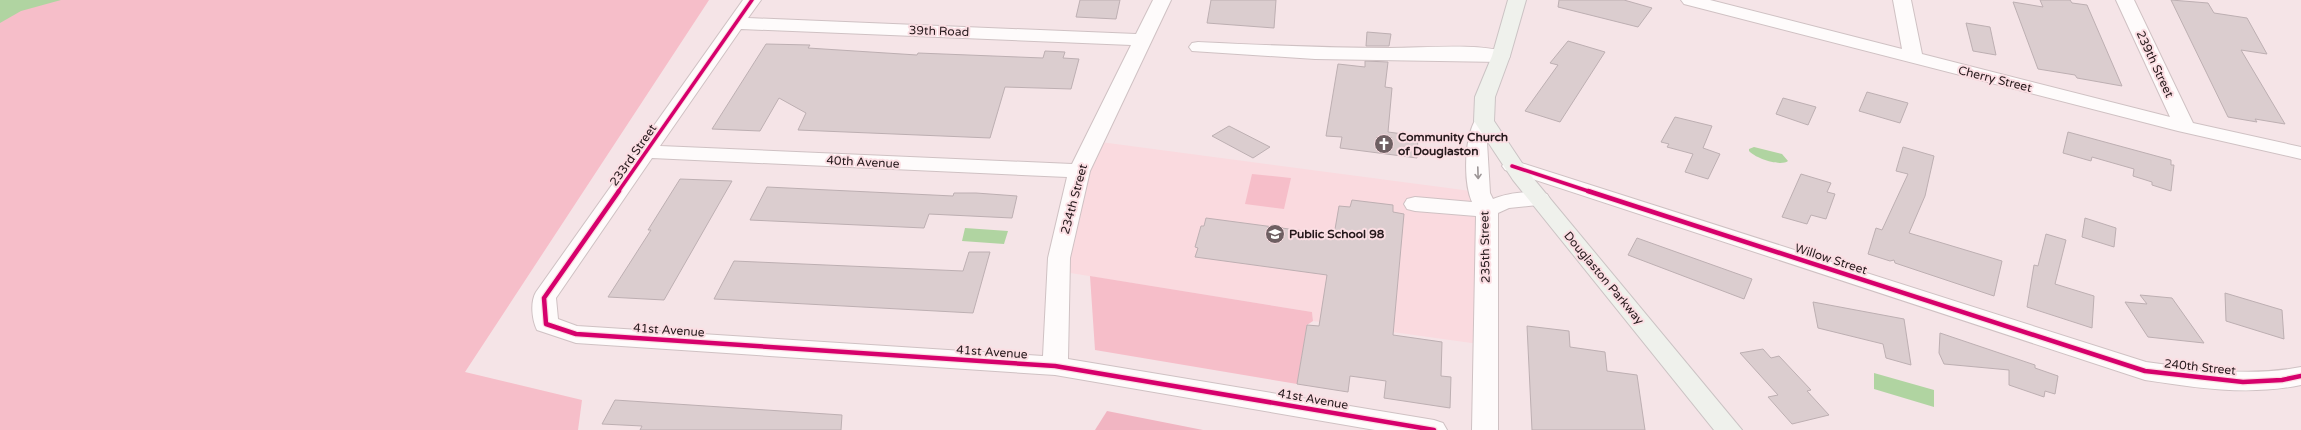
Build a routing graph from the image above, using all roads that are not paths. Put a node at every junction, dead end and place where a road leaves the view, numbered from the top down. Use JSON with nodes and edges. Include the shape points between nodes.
{"nodes":[{"id":1,"x":752,"y":0,"type":"edge"},
{"id":2,"x":1162,"y":0,"type":"edge"},
{"id":3,"x":1517,"y":0,"type":"edge"},
{"id":4,"x":1690,"y":0,"type":"edge"},
{"id":5,"x":1902,"y":0,"type":"edge"},
{"id":6,"x":2125,"y":0,"type":"edge"},
{"id":7,"x":736,"y":23,"type":"junction"},
{"id":8,"x":1141,"y":40,"type":"junction"},
{"id":9,"x":1198,"y":47,"type":"dead end"},
{"id":10,"x":1501,"y":56,"type":"junction"},
{"id":11,"x":1913,"y":57,"type":"junction"},
{"id":12,"x":1484,"y":121,"type":"junction"},
{"id":13,"x":2185,"y":127,"type":"junction"},
{"id":14,"x":647,"y":152,"type":"junction"},
{"id":15,"x":2301,"y":153,"type":"edge"},
{"id":16,"x":1512,"y":166,"type":"junction"},
{"id":17,"x":1079,"y":171,"type":"junction"},
{"id":18,"x":1539,"y":199,"type":"junction"},
{"id":19,"x":1415,"y":204,"type":"dead end"},
{"id":20,"x":1487,"y":210,"type":"junction"},
{"id":21,"x":546,"y":324,"type":"joint"},
{"id":22,"x":1055,"y":366,"type":"junction"},
{"id":23,"x":2144,"y":371,"type":"joint"},
{"id":24,"x":2301,"y":376,"type":"edge"},
{"id":25,"x":1360,"y":424,"type":"edge"},
{"id":26,"x":1434,"y":430,"type":"edge"},
{"id":27,"x":1486,"y":430,"type":"edge"},
{"id":28,"x":1729,"y":430,"type":"edge"}],
"edges":[{"from":1,"to":7,"type":"street","name":"233rd Street"},
{"from":2,"to":8,"type":"street","name":"234th Street"},
{"from":3,"to":10,"type":"main road","name":"235th Street"},
{"from":4,"to":11,"type":"street","name":"Cherry Street"},
{"from":5,"to":11,"type":"street"},
{"from":6,"to":13,"type":"street","name":"239th Street"},
{"from":7,"to":8,"type":"street","name":"39th Road"},
{"from":7,"to":14,"type":"street","name":"233rd Street"},
{"from":8,"to":17,"type":"street","name":"234th Street"},
{"from":9,"to":10,"type":"street","via":[[1315,53]]},
{"from":10,"to":12,"type":"main road","name":"235th Street","via":[[1485,97]]},
{"from":11,"to":13,"type":"street","name":"Cherry Street"},
{"from":12,"to":16,"type":"main road","name":"Douglaston Parkway"},
{"from":12,"to":20,"type":"street","name":"235th Street","one_way":true,"via":[[1477,142],[1478,178],[1479,193]]},
{"from":13,"to":15,"type":"street","name":"Cherry Street"},
{"from":14,"to":17,"type":"street","name":"40th Avenue"},
{"from":14,"to":21,"type":"street","name":"233rd Street","via":[[544,298]]},
{"from":16,"to":18,"type":"main road","name":"Douglaston Parkway"},
{"from":16,"to":23,"type":"street","name":"Willow Street"},
{"from":17,"to":22,"type":"street","name":"234th Street","via":[[1059,258]]},
{"from":18,"to":20,"type":"street","via":[[1505,202]]},
{"from":18,"to":28,"type":"main road","name":"Douglaston Parkway"},
{"from":19,"to":20,"type":"street"},
{"from":20,"to":27,"type":"street","name":"235th Street"},
{"from":21,"to":22,"type":"street","name":"41st Avenue","via":[[576,334]]},
{"from":22,"to":25,"type":"street","name":"41st Avenue"},
{"from":23,"to":24,"type":"street","name":"240th Street","via":[[2217,381],[2282,381]]},
{"from":25,"to":26,"type":"street","name":"41st Avenue"}]}
